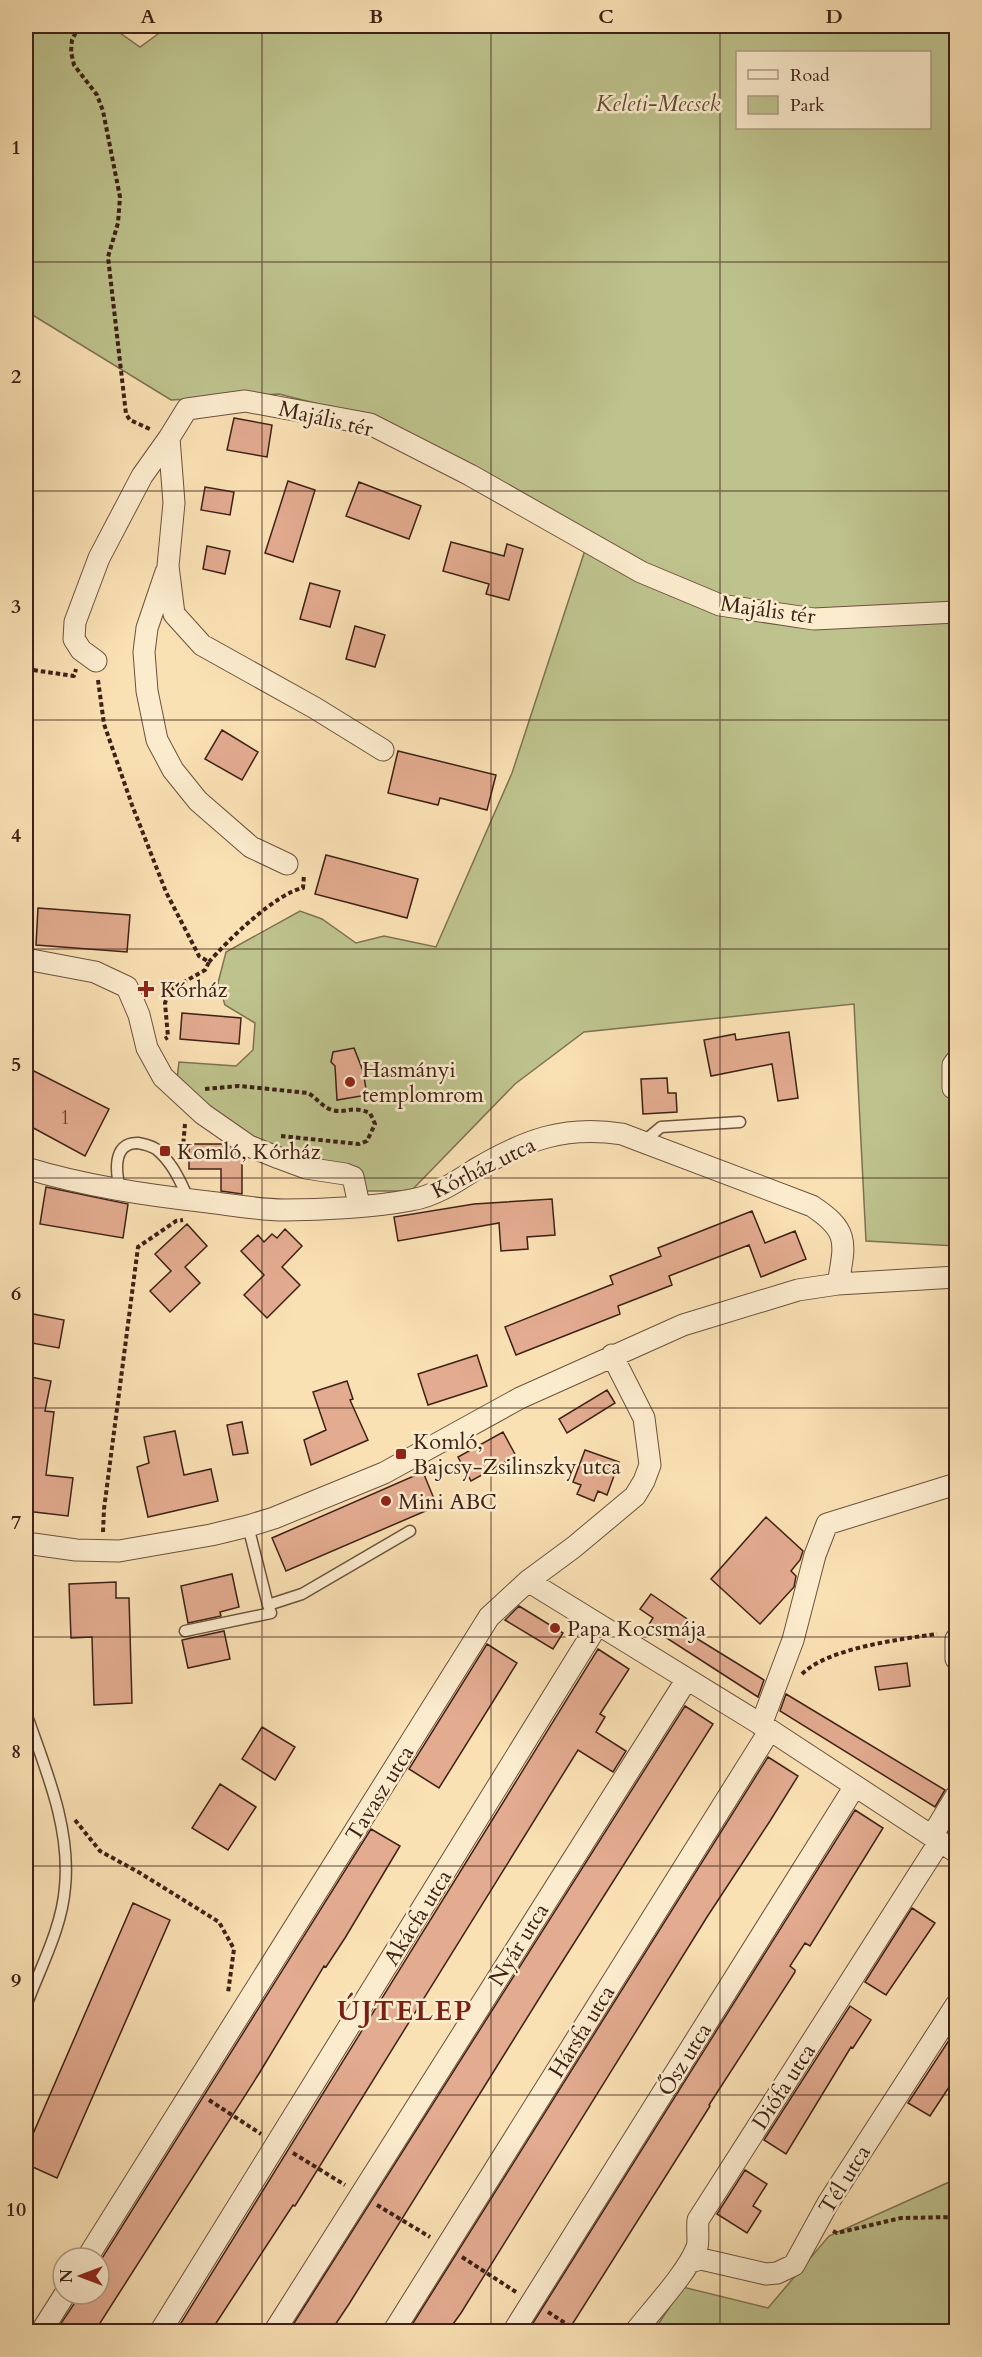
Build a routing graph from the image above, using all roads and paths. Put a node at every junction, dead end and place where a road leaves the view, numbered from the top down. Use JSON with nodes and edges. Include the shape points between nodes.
{"nodes":[{"id":1,"x":79,"y":26,"type":"edge"},
{"id":2,"x":169,"y":438,"type":"junction"},
{"id":3,"x":168,"y":566,"type":"junction"},
{"id":4,"x":957,"y":612,"type":"edge"},
{"id":5,"x":98,"y":666,"type":"joint"},
{"id":6,"x":26,"y":669,"type":"edge"},
{"id":7,"x":74,"y":676,"type":"dead end"},
{"id":8,"x":383,"y":750,"type":"dead end"},
{"id":9,"x":287,"y":864,"type":"dead end"},
{"id":10,"x":296,"y":889,"type":"dead end"},
{"id":11,"x":26,"y":959,"type":"edge"},
{"id":12,"x":209,"y":963,"type":"junction"},
{"id":13,"x":147,"y":1048,"type":"junction"},
{"id":14,"x":957,"y":1061,"type":"edge"},
{"id":15,"x":957,"y":1089,"type":"edge"},
{"id":16,"x":187,"y":1099,"type":"junction"},
{"id":17,"x":740,"y":1122,"type":"dead end"},
{"id":18,"x":273,"y":1135,"type":"dead end"},
{"id":19,"x":643,"y":1142,"type":"junction"},
{"id":20,"x":26,"y":1168,"type":"edge"},
{"id":21,"x":175,"y":1169,"type":"junction"},
{"id":22,"x":121,"y":1192,"type":"junction"},
{"id":23,"x":189,"y":1200,"type":"junction"},
{"id":24,"x":359,"y":1205,"type":"junction"},
{"id":25,"x":157,"y":1233,"type":"dead end"},
{"id":26,"x":957,"y":1277,"type":"edge"},
{"id":27,"x":838,"y":1284,"type":"junction"},
{"id":28,"x":612,"y":1355,"type":"junction"},
{"id":29,"x":957,"y":1484,"type":"edge"},
{"id":30,"x":104,"y":1509,"type":"dead end"},
{"id":31,"x":248,"y":1526,"type":"junction"},
{"id":32,"x":410,"y":1532,"type":"dead end"},
{"id":33,"x":26,"y":1544,"type":"edge"},
{"id":34,"x":528,"y":1581,"type":"junction"},
{"id":35,"x":268,"y":1605,"type":"junction"},
{"id":36,"x":598,"y":1624,"type":"junction"},
{"id":37,"x":185,"y":1631,"type":"dead end"},
{"id":38,"x":951,"y":1636,"type":"edge"},
{"id":39,"x":957,"y":1659,"type":"edge"},
{"id":40,"x":687,"y":1679,"type":"junction"},
{"id":41,"x":26,"y":1681,"type":"edge"},
{"id":42,"x":774,"y":1690,"type":"junction"},
{"id":43,"x":33,"y":1702,"type":"dead end"},
{"id":44,"x":26,"y":1713,"type":"edge"},
{"id":45,"x":765,"y":1727,"type":"junction"},
{"id":46,"x":855,"y":1786,"type":"junction"},
{"id":47,"x":957,"y":1796,"type":"edge"},
{"id":48,"x":74,"y":1817,"type":"dead end"},
{"id":49,"x":943,"y":1843,"type":"edge"},
{"id":50,"x":957,"y":2005,"type":"edge"},
{"id":51,"x":26,"y":2006,"type":"edge"},
{"id":52,"x":240,"y":2014,"type":"junction"},
{"id":53,"x":194,"y":2090,"type":"junction"},
{"id":54,"x":277,"y":2144,"type":"junction"},
{"id":55,"x":360,"y":2194,"type":"junction"},
{"id":56,"x":957,"y":2217,"type":"edge"},
{"id":57,"x":820,"y":2218,"type":"junction"},
{"id":58,"x":95,"y":2246,"type":"edge"},
{"id":59,"x":445,"y":2247,"type":"junction"},
{"id":60,"x":690,"y":2262,"type":"junction"},
{"id":61,"x":531,"y":2302,"type":"junction"},
{"id":62,"x":57,"y":2306,"type":"edge"},
{"id":63,"x":41,"y":2331,"type":"edge"},
{"id":64,"x":160,"y":2331,"type":"edge"},
{"id":65,"x":274,"y":2331,"type":"edge"},
{"id":66,"x":393,"y":2331,"type":"edge"},
{"id":67,"x":513,"y":2331,"type":"edge"},
{"id":68,"x":579,"y":2331,"type":"edge"},
{"id":69,"x":635,"y":2331,"type":"edge"}],
"edges":[{"from":1,"to":2,"type":"path","via":[[71,52],[74,64],[97,95],[103,111],[120,197],[118,223],[108,257],[126,414],[130,420]]},
{"from":2,"to":3,"type":"street","via":[[174,503]]},
{"from":2,"to":4,"type":"street","name":"Majális tér","via":[[187,409],[245,401],[370,424],[470,475],[641,572],[720,605],[814,619]]},
{"from":2,"to":5,"type":"street","via":[[142,476],[99,558],[75,622],[74,639]]},
{"from":3,"to":8,"type":"street","via":[[174,614],[202,645]]},
{"from":3,"to":9,"type":"street","via":[[147,628],[144,652],[157,740],[172,770],[198,801],[252,847]]},
{"from":5,"to":12,"type":"path","via":[[104,724],[132,806],[187,936],[199,956]]},
{"from":6,"to":7,"type":"path"},
{"from":10,"to":12,"type":"path","via":[[269,906]]},
{"from":11,"to":13,"type":"street","via":[[95,972],[127,987]]},
{"from":12,"to":13,"type":"path","via":[[205,970],[170,990],[165,1003],[168,1037]]},
{"from":13,"to":16,"type":"street","via":[[163,1077]]},
{"from":14,"to":15,"type":"street","via":[[952,1065],[952,1088]]},
{"from":16,"to":18,"type":"path","via":[[184,1091],[190,1088],[291,1090],[308,1093],[332,1110],[361,1109],[374,1117],[375,1124],[367,1141],[358,1144]]},
{"from":16,"to":21,"type":"path","via":[[183,1156]]},
{"from":16,"to":24,"type":"street","via":[[249,1146],[306,1168],[353,1177]]},
{"from":17,"to":19,"type":"lane","via":[[661,1127]]},
{"from":19,"to":24,"type":"street","name":"Kórház utca","via":[[596,1130],[556,1133],[496,1157],[438,1192],[412,1200]]},
{"from":19,"to":27,"type":"street","name":"Kórház utca","via":[[763,1186],[828,1216],[839,1228],[843,1242]]},
{"from":20,"to":22,"type":"street","name":"Kórház utca"},
{"from":21,"to":22,"type":"lane","via":[[154,1148],[134,1143],[119,1155],[116,1167]]},
{"from":21,"to":23,"type":"lane"},
{"from":22,"to":23,"type":"street","name":"Kórház utca"},
{"from":23,"to":24,"type":"street","name":"Kórház utca","via":[[284,1210]]},
{"from":25,"to":30,"type":"path","via":[[138,1247]]},
{"from":26,"to":27,"type":"street"},
{"from":27,"to":28,"type":"street","via":[[798,1290],[683,1325]]},
{"from":28,"to":31,"type":"street","via":[[520,1398],[384,1473]]},
{"from":28,"to":34,"type":"street","name":"Tavasz utca","via":[[644,1418],[650,1465],[635,1496]]},
{"from":29,"to":42,"type":"street","name":"Hársfa utca","via":[[827,1524]]},
{"from":31,"to":33,"type":"street","via":[[119,1551]]},
{"from":31,"to":35,"type":"lane"},
{"from":32,"to":35,"type":"lane","via":[[302,1594]]},
{"from":34,"to":36,"type":"street"},
{"from":34,"to":52,"type":"street","name":"Tavasz utca","via":[[489,1617]]},
{"from":35,"to":37,"type":"lane","via":[[271,1612]]},
{"from":36,"to":40,"type":"street"},
{"from":36,"to":54,"type":"street","name":"Akácfa utca"},
{"from":38,"to":39,"type":"street"},
{"from":38,"to":42,"type":"path","via":[[854,1650],[811,1665],[795,1681]]},
{"from":40,"to":45,"type":"street"},
{"from":40,"to":55,"type":"street","name":"Nyár utca"},
{"from":41,"to":43,"type":"path"},
{"from":42,"to":45,"type":"street","name":"Hársfa utca"},
{"from":44,"to":51,"type":"lane","via":[[60,1819],[66,1852],[65,1889],[57,1923]]},
{"from":45,"to":46,"type":"street"},
{"from":45,"to":59,"type":"street","name":"Hársfa utca"},
{"from":46,"to":49,"type":"street"},
{"from":46,"to":61,"type":"street","name":"Ősz utca"},
{"from":47,"to":49,"type":"street","name":"Diófa utca"},
{"from":48,"to":52,"type":"path","via":[[100,1851],[219,1922],[234,1949],[227,2002]]},
{"from":49,"to":60,"type":"street","name":"Diófa utca","via":[[698,2220],[698,2244]]},
{"from":50,"to":57,"type":"street","name":"Tél utca"},
{"from":52,"to":53,"type":"street","name":"Tavasz utca"},
{"from":53,"to":54,"type":"path"},
{"from":53,"to":58,"type":"street","name":"Tavasz utca"},
{"from":54,"to":55,"type":"path"},
{"from":54,"to":64,"type":"street","name":"Akácfa utca"},
{"from":55,"to":59,"type":"path"},
{"from":55,"to":65,"type":"street","name":"Nyár utca"},
{"from":56,"to":57,"type":"path","via":[[901,2218],[837,2233]]},
{"from":57,"to":60,"type":"street","name":"Tél utca","via":[[794,2265],[777,2273],[742,2270],[701,2259]]},
{"from":59,"to":61,"type":"path"},
{"from":59,"to":66,"type":"street","name":"Hársfa utca"},
{"from":60,"to":69,"type":"street","name":"Diófa utca"},
{"from":61,"to":67,"type":"street","name":"Ősz utca"},
{"from":61,"to":68,"type":"path"},
{"from":62,"to":63,"type":"street"}]}
